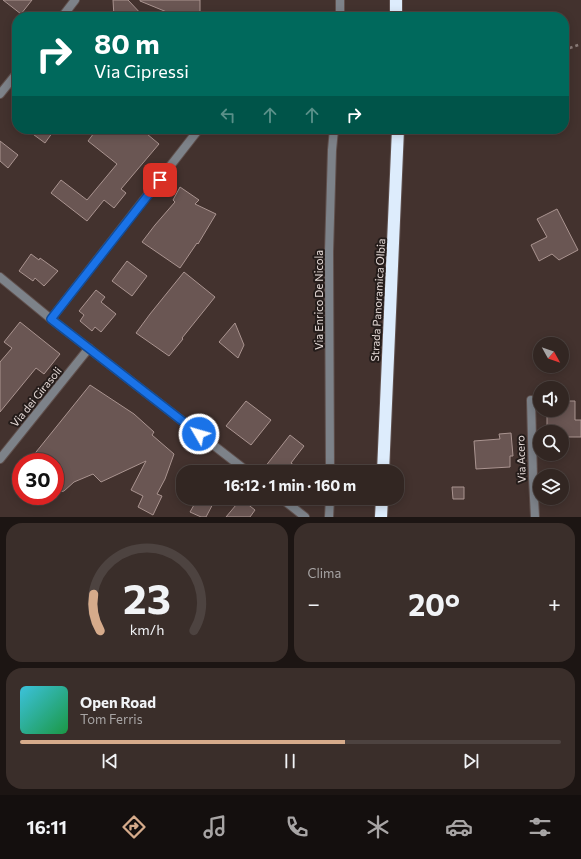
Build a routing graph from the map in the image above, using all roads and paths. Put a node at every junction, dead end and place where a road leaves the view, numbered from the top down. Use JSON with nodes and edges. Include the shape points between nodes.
{"nodes":[{"id":1,"x":75,"y":0,"type":"edge"},
{"id":2,"x":340,"y":0,"type":"edge"},
{"id":3,"x":396,"y":0,"type":"edge"},
{"id":4,"x":66,"y":12,"type":"edge"},
{"id":5,"x":340,"y":12,"type":"edge"},
{"id":6,"x":396,"y":12,"type":"edge"},
{"id":7,"x":581,"y":44,"type":"edge"},
{"id":8,"x":569,"y":48,"type":"edge"},
{"id":9,"x":12,"y":79,"type":"edge"},
{"id":10,"x":0,"y":94,"type":"edge"},
{"id":11,"x":195,"y":134,"type":"edge"},
{"id":12,"x":334,"y":134,"type":"edge"},
{"id":13,"x":398,"y":134,"type":"edge"},
{"id":14,"x":0,"y":277,"type":"edge"},
{"id":15,"x":51,"y":319,"type":"junction"},
{"id":16,"x":89,"y":348,"type":"junction"},
{"id":17,"x":531,"y":400,"type":"dead end"},
{"id":18,"x":0,"y":460,"type":"edge"},
{"id":19,"x":239,"y":465,"type":"edge"},
{"id":20,"x":330,"y":465,"type":"edge"},
{"id":21,"x":383,"y":465,"type":"edge"},
{"id":22,"x":290,"y":505,"type":"edge"},
{"id":23,"x":330,"y":505,"type":"edge"},
{"id":24,"x":382,"y":505,"type":"edge"},
{"id":25,"x":305,"y":517,"type":"edge"},
{"id":26,"x":329,"y":517,"type":"edge"},
{"id":27,"x":381,"y":517,"type":"edge"},
{"id":28,"x":535,"y":517,"type":"edge"}],
"edges":[{"from":1,"to":4,"type":"street"},
{"from":2,"to":5,"type":"street"},
{"from":3,"to":6,"type":"highway"},
{"from":7,"to":8,"type":"path"},
{"from":9,"to":10,"type":"street"},
{"from":11,"to":15,"type":"street"},
{"from":12,"to":20,"type":"street","name":"Via Enrico De Nicola","via":[[329,252]]},
{"from":13,"to":21,"type":"highway","name":"Strada Panoramica Olbia"},
{"from":14,"to":15,"type":"street"},
{"from":15,"to":16,"type":"street"},
{"from":16,"to":18,"type":"street","name":"Via dei Girasoli"},
{"from":16,"to":19,"type":"street"},
{"from":17,"to":28,"type":"street","name":"Via Acero"},
{"from":22,"to":25,"type":"street"},
{"from":23,"to":26,"type":"street"},
{"from":24,"to":27,"type":"highway"}]}
